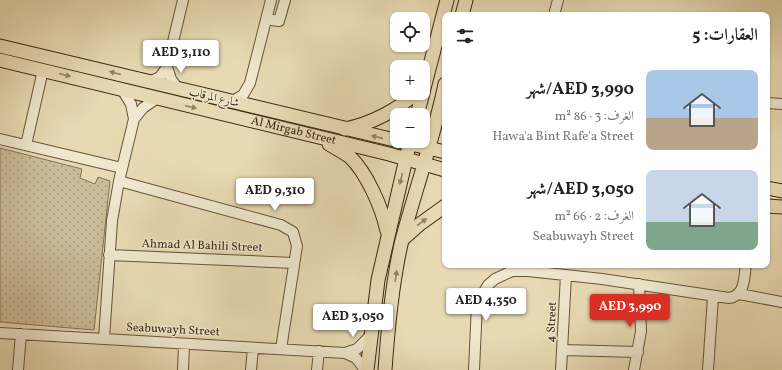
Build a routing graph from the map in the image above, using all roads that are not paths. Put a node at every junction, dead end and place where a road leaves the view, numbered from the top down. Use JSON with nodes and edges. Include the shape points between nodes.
{"nodes":[{"id":1,"x":271,"y":0,"type":"edge"},
{"id":2,"x":285,"y":0,"type":"edge"},
{"id":3,"x":447,"y":0,"type":"edge"},
{"id":4,"x":466,"y":0,"type":"edge"},
{"id":5,"x":558,"y":0,"type":"edge"},
{"id":6,"x":180,"y":1,"type":"edge"},
{"id":7,"x":444,"y":12,"type":"edge"},
{"id":8,"x":463,"y":12,"type":"edge"},
{"id":9,"x":555,"y":12,"type":"edge"},
{"id":10,"x":442,"y":18,"type":"edge"},
{"id":11,"x":266,"y":19,"type":"junction"},
{"id":12,"x":0,"y":46,"type":"edge"},
{"id":13,"x":0,"y":60,"type":"edge"},
{"id":14,"x":430,"y":61,"type":"edge"},
{"id":15,"x":167,"y":67,"type":"junction"},
{"id":16,"x":43,"y":70,"type":"junction"},
{"id":17,"x":150,"y":82,"type":"junction"},
{"id":18,"x":250,"y":83,"type":"junction"},
{"id":19,"x":178,"y":89,"type":"junction"},
{"id":20,"x":123,"y":91,"type":"junction"},
{"id":21,"x":156,"y":99,"type":"junction"},
{"id":22,"x":407,"y":100,"type":"edge"},
{"id":23,"x":442,"y":100,"type":"edge"},
{"id":24,"x":231,"y":102,"type":"junction"},
{"id":25,"x":770,"y":103,"type":"edge"},
{"id":26,"x":782,"y":104,"type":"edge"},
{"id":27,"x":257,"y":108,"type":"junction"},
{"id":28,"x":134,"y":119,"type":"junction"},
{"id":29,"x":344,"y":129,"type":"junction"},
{"id":30,"x":319,"y":138,"type":"junction"},
{"id":31,"x":0,"y":139,"type":"edge"},
{"id":32,"x":390,"y":139,"type":"edge"},
{"id":33,"x":26,"y":145,"type":"junction"},
{"id":34,"x":409,"y":148,"type":"edge"},
{"id":35,"x":425,"y":148,"type":"edge"},
{"id":36,"x":428,"y":149,"type":"junction"},
{"id":37,"x":442,"y":151,"type":"edge"},
{"id":38,"x":406,"y":159,"type":"junction"},
{"id":39,"x":424,"y":164,"type":"junction"},
{"id":40,"x":122,"y":168,"type":"junction"},
{"id":41,"x":442,"y":169,"type":"edge"},
{"id":42,"x":119,"y":181,"type":"junction"},
{"id":43,"x":770,"y":189,"type":"edge"},
{"id":44,"x":782,"y":191,"type":"edge"},
{"id":45,"x":770,"y":206,"type":"edge"},
{"id":46,"x":782,"y":207,"type":"edge"},
{"id":47,"x":442,"y":208,"type":"edge"},
{"id":48,"x":388,"y":234,"type":"junction"},
{"id":49,"x":402,"y":241,"type":"junction"},
{"id":50,"x":109,"y":255,"type":"junction"},
{"id":51,"x":294,"y":263,"type":"junction"},
{"id":52,"x":745,"y":268,"type":"edge"},
{"id":53,"x":566,"y":275,"type":"junction"},
{"id":54,"x":639,"y":284,"type":"junction"},
{"id":55,"x":739,"y":294,"type":"junction"},
{"id":56,"x":713,"y":297,"type":"junction"},
{"id":57,"x":782,"y":302,"type":"edge"},
{"id":58,"x":0,"y":333,"type":"edge"},
{"id":59,"x":21,"y":334,"type":"junction"},
{"id":60,"x":370,"y":336,"type":"junction"},
{"id":61,"x":104,"y":339,"type":"junction"},
{"id":62,"x":184,"y":344,"type":"junction"},
{"id":63,"x":253,"y":348,"type":"junction"},
{"id":64,"x":281,"y":349,"type":"junction"},
{"id":65,"x":563,"y":350,"type":"junction"},
{"id":66,"x":319,"y":351,"type":"junction"},
{"id":67,"x":638,"y":352,"type":"junction"},
{"id":68,"x":345,"y":353,"type":"junction"},
{"id":69,"x":18,"y":370,"type":"edge"},
{"id":70,"x":183,"y":370,"type":"edge"},
{"id":71,"x":251,"y":370,"type":"edge"},
{"id":72,"x":318,"y":370,"type":"edge"},
{"id":73,"x":366,"y":370,"type":"edge"},
{"id":74,"x":385,"y":370,"type":"edge"},
{"id":75,"x":474,"y":370,"type":"edge"},
{"id":76,"x":561,"y":370,"type":"edge"},
{"id":77,"x":634,"y":370,"type":"edge"},
{"id":78,"x":708,"y":370,"type":"edge"}],
"edges":[{"from":1,"to":11,"type":"street"},
{"from":2,"to":11,"type":"street","via":[[279,21]]},
{"from":3,"to":7,"type":"main road"},
{"from":4,"to":8,"type":"main road"},
{"from":5,"to":9,"type":"street"},
{"from":6,"to":15,"type":"street"},
{"from":10,"to":14,"type":"main road"},
{"from":11,"to":18,"type":"street"},
{"from":17,"to":12,"type":"main road","name":"شارع المرقاب","one_way":true},
{"from":13,"to":16,"type":"main road","name":"Al Mirgab Street"},
{"from":15,"to":17,"type":"street","via":[[160,76]]},
{"from":15,"to":19,"type":"street","via":[[170,79]]},
{"from":16,"to":20,"type":"main road","name":"Al Mirgab Street","one_way":true},
{"from":16,"to":33,"type":"street"},
{"from":17,"to":19,"type":"main road","name":"شارع المرقاب"},
{"from":18,"to":24,"type":"street","via":[[243,95]]},
{"from":18,"to":27,"type":"street","via":[[251,97]]},
{"from":19,"to":24,"type":"main road","name":"شارع المرقاب"},
{"from":20,"to":21,"type":"main road","name":"Al Mirgab Street"},
{"from":20,"to":28,"type":"street","via":[[131,104]]},
{"from":21,"to":28,"type":"street","via":[[143,108]]},
{"from":21,"to":30,"type":"main road","name":"Al Mirgab Street","one_way":true},
{"from":22,"to":29,"type":"main road","via":[[377,118]]},
{"from":23,"to":36,"type":"main road"},
{"from":24,"to":27,"type":"main road","name":"شارع المرقاب"},
{"from":25,"to":26,"type":"street"},
{"from":27,"to":29,"type":"main road","name":"شارع المرقاب"},
{"from":28,"to":40,"type":"street"},
{"from":32,"to":29,"type":"main road","name":"شارع المرقاب","one_way":true},
{"from":30,"to":38,"type":"main road","name":"Al Mirgab Street"},
{"from":30,"to":48,"type":"main road","via":[[343,152],[356,164],[382,210]]},
{"from":31,"to":33,"type":"street"},
{"from":33,"to":40,"type":"street"},
{"from":34,"to":38,"type":"main road"},
{"from":35,"to":36,"type":"main road","name":"شارع المرقاب"},
{"from":36,"to":37,"type":"main road","name":"شارع المرقاب"},
{"from":36,"to":39,"type":"main road"},
{"from":38,"to":39,"type":"main road","name":"Al Mirgab Street"},
{"from":38,"to":48,"type":"main road","one_way":true},
{"from":39,"to":41,"type":"main road","name":"Al Mirgab Street"},
{"from":39,"to":49,"type":"main road"},
{"from":40,"to":42,"type":"street"},
{"from":42,"to":50,"type":"street"},
{"from":42,"to":51,"type":"street","via":[[285,226],[293,232],[296,241]]},
{"from":43,"to":44,"type":"main road"},
{"from":45,"to":46,"type":"main road"},
{"from":49,"to":47,"type":"main road","one_way":true},
{"from":48,"to":60,"type":"main road"},
{"from":74,"to":49,"type":"main road","one_way":true,"via":[[391,305]]},
{"from":50,"to":51,"type":"street","name":"Ahmad Al Bahili Street"},
{"from":50,"to":61,"type":"street"},
{"from":51,"to":64,"type":"street"},
{"from":52,"to":55,"type":"street"},
{"from":53,"to":54,"type":"street"},
{"from":53,"to":65,"type":"street","name":"4 Street"},
{"from":53,"to":75,"type":"street","via":[[520,270],[505,274],[488,286],[477,304]]},
{"from":54,"to":56,"type":"street"},
{"from":54,"to":67,"type":"street","via":[[641,327]]},
{"from":55,"to":56,"type":"street","via":[[729,298]]},
{"from":55,"to":57,"type":"street"},
{"from":56,"to":78,"type":"street"},
{"from":58,"to":59,"type":"street","name":"Seabuwayh Street"},
{"from":59,"to":61,"type":"street","name":"Seabuwayh Street"},
{"from":59,"to":69,"type":"street"},
{"from":60,"to":68,"type":"street","via":[[357,349]]},
{"from":60,"to":73,"type":"main road"},
{"from":61,"to":62,"type":"street","name":"Seabuwayh Street"},
{"from":62,"to":63,"type":"street","name":"Seabuwayh Street"},
{"from":62,"to":70,"type":"street"},
{"from":63,"to":64,"type":"street","name":"Seabuwayh Street"},
{"from":63,"to":71,"type":"street"},
{"from":64,"to":66,"type":"street","name":"Seabuwayh Street"},
{"from":65,"to":67,"type":"street"},
{"from":65,"to":76,"type":"street","name":"4 Street"},
{"from":66,"to":68,"type":"street","name":"Seabuwayh Street"},
{"from":66,"to":72,"type":"street"},
{"from":67,"to":77,"type":"street"},
{"from":68,"to":73,"type":"street","via":[[356,358]]}]}
